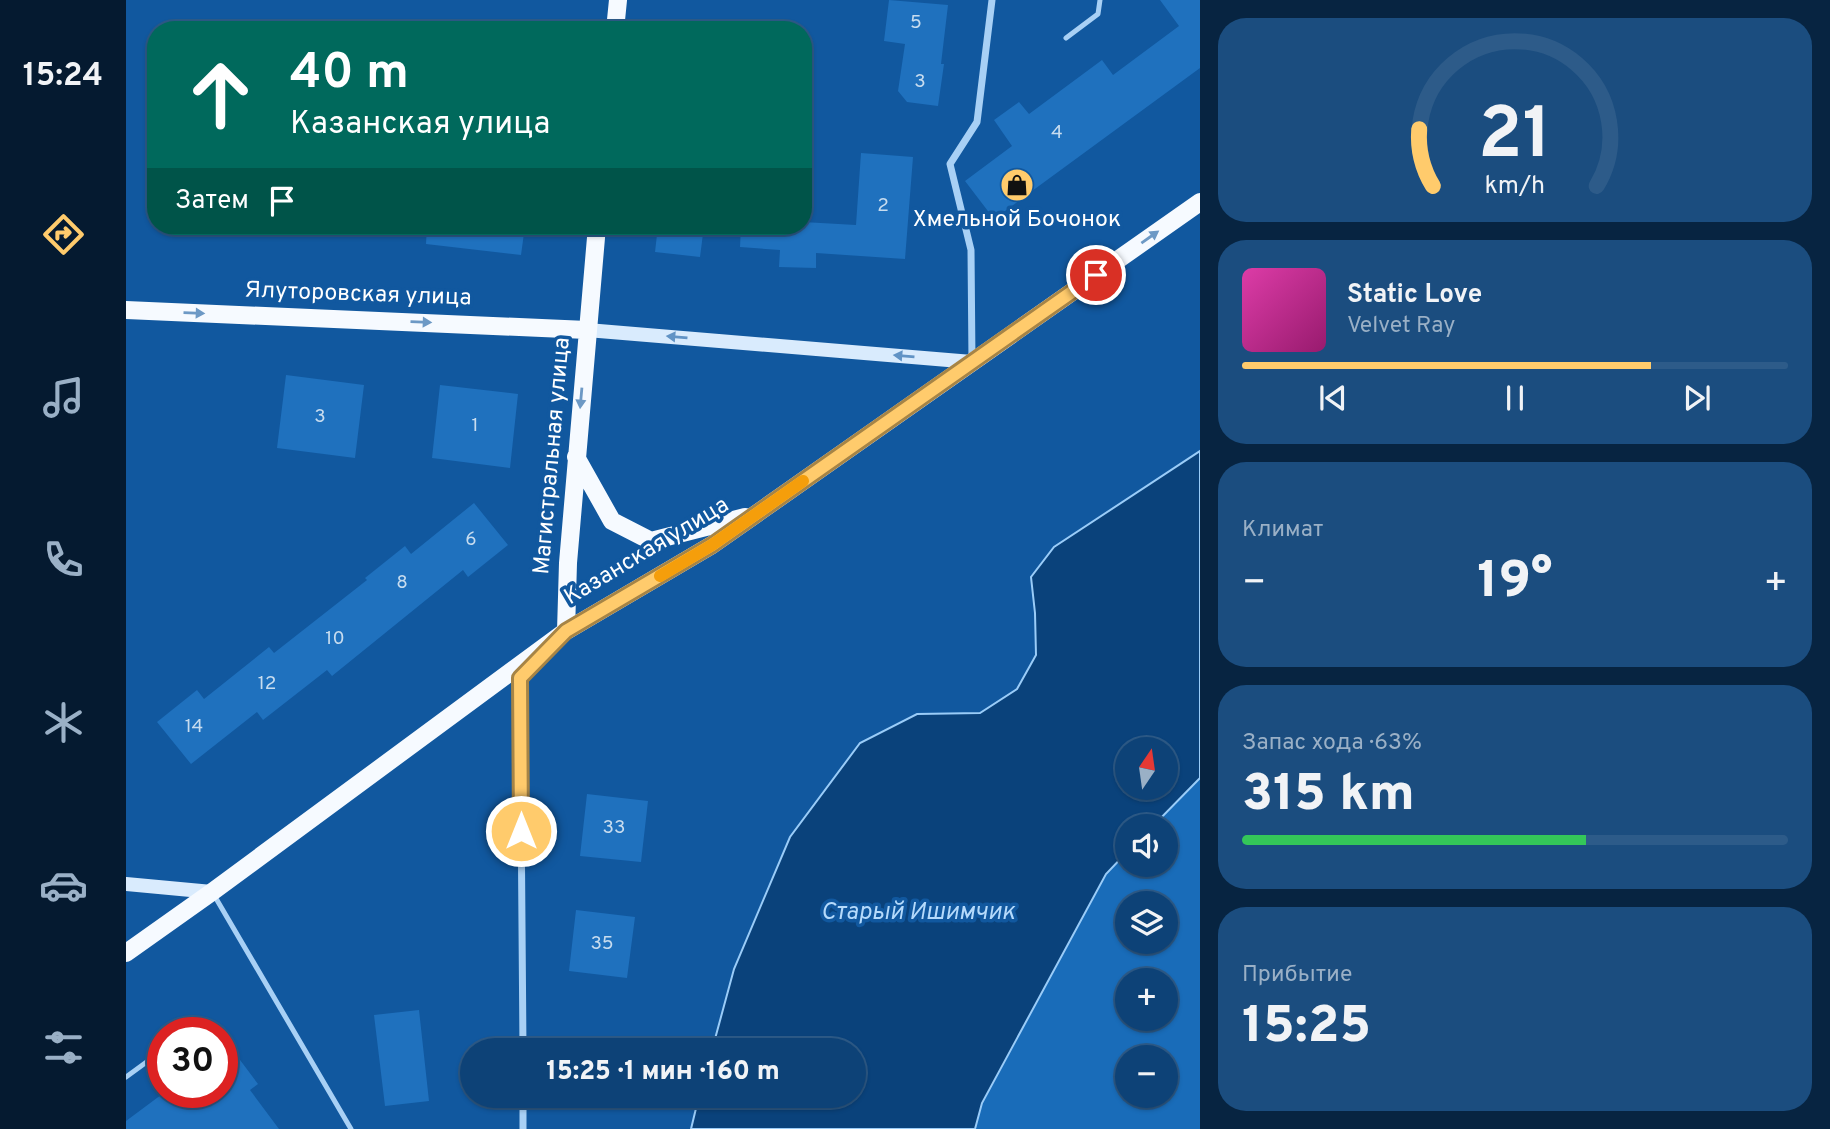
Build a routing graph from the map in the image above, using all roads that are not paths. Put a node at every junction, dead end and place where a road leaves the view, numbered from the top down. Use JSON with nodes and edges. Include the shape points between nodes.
{"nodes":[{"id":1,"x":618,"y":0,"type":"edge"},
{"id":2,"x":992,"y":0,"type":"edge"},
{"id":3,"x":1100,"y":0,"type":"edge"},
{"id":4,"x":616,"y":21,"type":"edge"},
{"id":5,"x":1066,"y":38,"type":"dead end"},
{"id":6,"x":1200,"y":202,"type":"edge"},
{"id":7,"x":596,"y":235,"type":"edge"},
{"id":8,"x":126,"y":310,"type":"edge"},
{"id":9,"x":587,"y":330,"type":"junction"},
{"id":10,"x":972,"y":362,"type":"junction"},
{"id":11,"x":576,"y":457,"type":"junction"},
{"id":12,"x":755,"y":515,"type":"junction"},
{"id":13,"x":566,"y":631,"type":"junction"},
{"id":14,"x":126,"y":884,"type":"edge"},
{"id":15,"x":212,"y":892,"type":"junction"},
{"id":16,"x":126,"y":953,"type":"edge"},
{"id":17,"x":523,"y":1038,"type":"edge"},
{"id":18,"x":147,"y":1062,"type":"edge"},
{"id":19,"x":126,"y":1077,"type":"edge"},
{"id":20,"x":523,"y":1108,"type":"edge"},
{"id":21,"x":351,"y":1129,"type":"edge"},
{"id":22,"x":523,"y":1129,"type":"edge"}],
"edges":[{"from":1,"to":4,"type":"main road"},
{"from":2,"to":10,"type":"street","via":[[976,122],[950,164],[971,250]]},
{"from":3,"to":5,"type":"lane","via":[[1098,14]]},
{"from":10,"to":6,"type":"main road","name":"Казанская улица","one_way":true},
{"from":7,"to":9,"type":"main road","name":"Магистральная улица"},
{"from":8,"to":9,"type":"main road","name":"Ялуторовская улица","one_way":true},
{"from":10,"to":9,"type":"street","one_way":true},
{"from":9,"to":11,"type":"main road","name":"Магистральная улица","one_way":true},
{"from":10,"to":12,"type":"main road","name":"Казанская улица"},
{"from":11,"to":12,"type":"main road","via":[[612,521],[651,541]]},
{"from":11,"to":13,"type":"main road","name":"Магистральная улица"},
{"from":12,"to":13,"type":"main road","name":"Казанская улица"},
{"from":13,"to":15,"type":"main road","name":"Казанская улица"},
{"from":13,"to":17,"type":"street","via":[[520,678]]},
{"from":14,"to":15,"type":"street"},
{"from":15,"to":16,"type":"main road","name":"Казанская улица"},
{"from":15,"to":21,"type":"lane"},
{"from":18,"to":19,"type":"lane"},
{"from":20,"to":22,"type":"street"}]}
